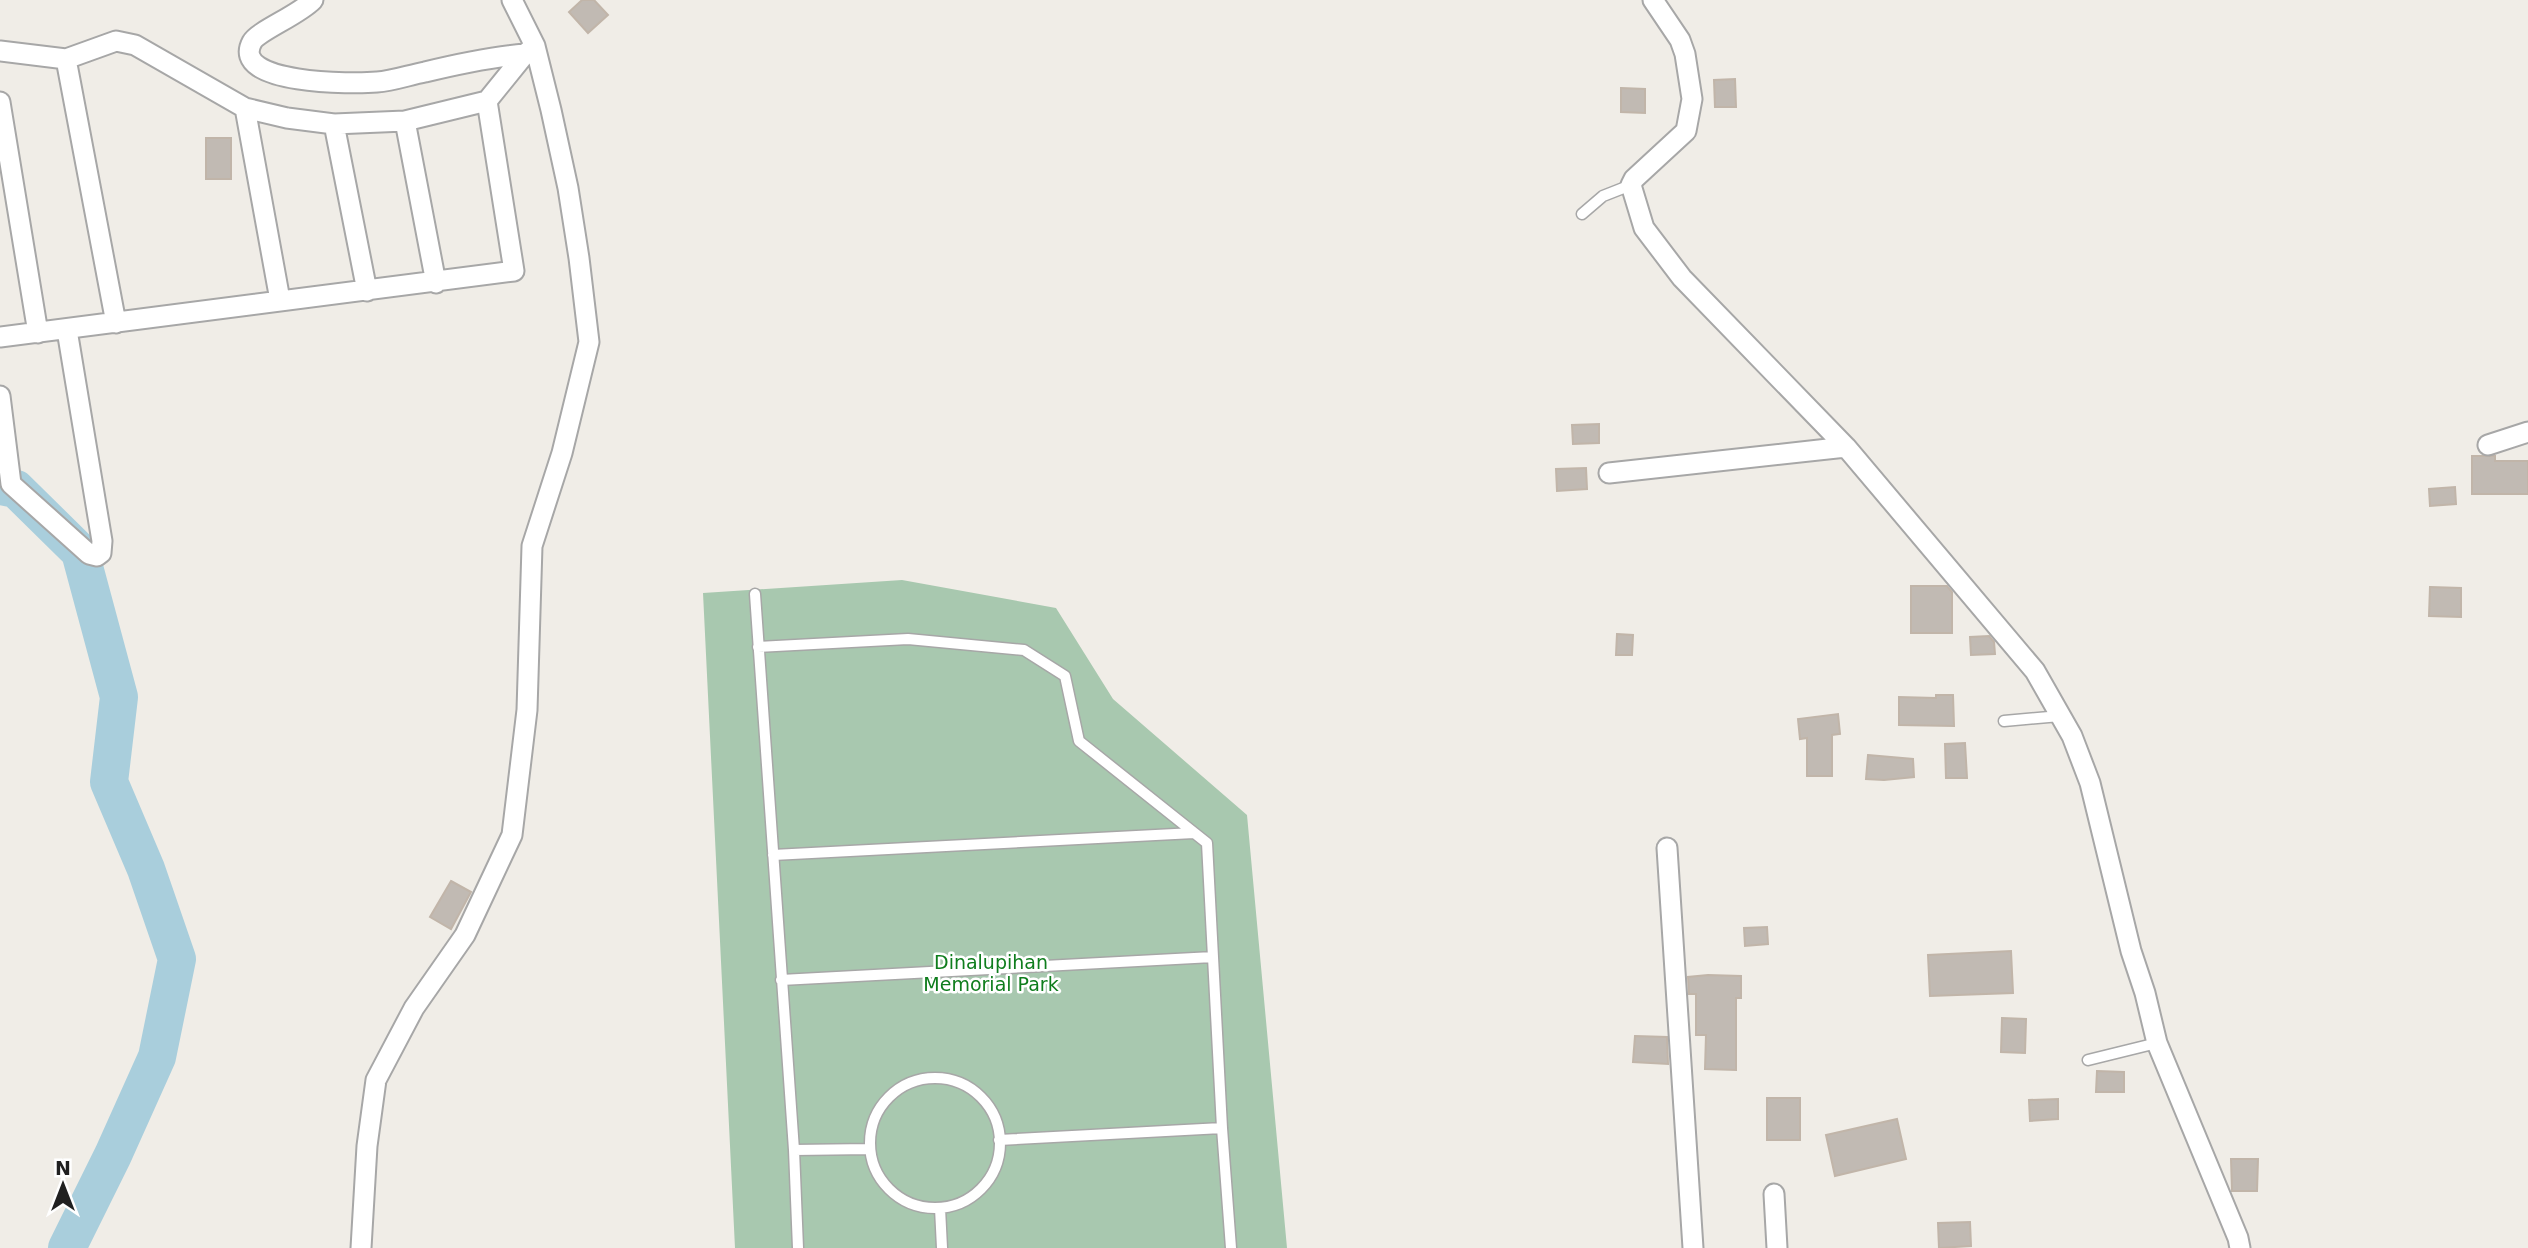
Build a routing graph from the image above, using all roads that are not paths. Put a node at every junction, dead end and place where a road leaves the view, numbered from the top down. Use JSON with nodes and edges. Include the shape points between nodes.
{"nodes":[{"id":1,"x":313,"y":0,"type":"edge"},
{"id":2,"x":512,"y":0,"type":"edge"},
{"id":3,"x":1653,"y":0,"type":"edge"},
{"id":4,"x":530,"y":50,"type":"junction"},
{"id":5,"x":0,"y":51,"type":"edge"},
{"id":6,"x":66,"y":58,"type":"junction"},
{"id":7,"x":487,"y":101,"type":"junction"},
{"id":8,"x":0,"y":102,"type":"edge"},
{"id":9,"x":245,"y":108,"type":"junction"},
{"id":10,"x":405,"y":121,"type":"junction"},
{"id":11,"x":334,"y":124,"type":"junction"},
{"id":12,"x":1630,"y":185,"type":"junction"},
{"id":13,"x":1582,"y":214,"type":"dead end"},
{"id":14,"x":436,"y":283,"type":"junction"},
{"id":15,"x":367,"y":290,"type":"junction"},
{"id":16,"x":279,"y":300,"type":"junction"},
{"id":17,"x":116,"y":323,"type":"junction"},
{"id":18,"x":67,"y":330,"type":"junction"},
{"id":19,"x":38,"y":333,"type":"junction"},
{"id":20,"x":0,"y":337,"type":"edge"},
{"id":21,"x":0,"y":396,"type":"edge"},
{"id":22,"x":2528,"y":432,"type":"edge"},
{"id":23,"x":2487,"y":444,"type":"dead end"},
{"id":24,"x":1846,"y":447,"type":"junction"},
{"id":25,"x":1609,"y":473,"type":"dead end"},
{"id":26,"x":6,"y":478,"type":"edge"},
{"id":27,"x":755,"y":594,"type":"dead end"},
{"id":28,"x":758,"y":647,"type":"junction"},
{"id":29,"x":2060,"y":716,"type":"junction"},
{"id":30,"x":2004,"y":721,"type":"dead end"},
{"id":31,"x":1194,"y":833,"type":"junction"},
{"id":32,"x":1667,"y":848,"type":"dead end"},
{"id":33,"x":773,"y":855,"type":"junction"},
{"id":34,"x":1213,"y":957,"type":"junction"},
{"id":35,"x":781,"y":980,"type":"junction"},
{"id":36,"x":2157,"y":1043,"type":"junction"},
{"id":37,"x":2088,"y":1059,"type":"dead end"},
{"id":38,"x":1222,"y":1128,"type":"junction"},
{"id":39,"x":999,"y":1140,"type":"junction"},
{"id":40,"x":870,"y":1149,"type":"junction"},
{"id":41,"x":794,"y":1150,"type":"junction"},
{"id":42,"x":1774,"y":1194,"type":"dead end"},
{"id":43,"x":940,"y":1208,"type":"junction"},
{"id":44,"x":361,"y":1248,"type":"edge"},
{"id":45,"x":798,"y":1248,"type":"edge"},
{"id":46,"x":942,"y":1248,"type":"edge"},
{"id":47,"x":1231,"y":1248,"type":"edge"},
{"id":48,"x":1693,"y":1248,"type":"edge"},
{"id":49,"x":1777,"y":1248,"type":"edge"},
{"id":50,"x":2240,"y":1248,"type":"edge"}],
"edges":[{"from":1,"to":4,"type":"street","via":[[257,36],[249,54],[253,64],[279,75],[315,81],[379,82]]},
{"from":2,"to":4,"type":"street"},
{"from":3,"to":12,"type":"street","via":[[1683,47],[1692,99],[1686,131]]},
{"from":4,"to":7,"type":"street"},
{"from":4,"to":44,"type":"street","via":[[568,188],[589,342],[562,453],[532,546],[527,710],[512,835],[465,935],[414,1008],[376,1080]]},
{"from":5,"to":6,"type":"street"},
{"from":6,"to":9,"type":"street","via":[[116,41],[135,45]]},
{"from":6,"to":17,"type":"street"},
{"from":7,"to":10,"type":"street"},
{"from":7,"to":14,"type":"street","via":[[514,271]]},
{"from":8,"to":19,"type":"street"},
{"from":9,"to":11,"type":"street"},
{"from":9,"to":16,"type":"street"},
{"from":10,"to":11,"type":"street"},
{"from":10,"to":14,"type":"street"},
{"from":11,"to":15,"type":"street"},
{"from":12,"to":13,"type":"lane","via":[[1604,196]]},
{"from":12,"to":24,"type":"street","via":[[1644,228],[1682,278]]},
{"from":14,"to":15,"type":"street"},
{"from":15,"to":16,"type":"street"},
{"from":16,"to":17,"type":"street"},
{"from":17,"to":18,"type":"street"},
{"from":18,"to":19,"type":"street"},
{"from":18,"to":26,"type":"street","via":[[101,553],[89,554]]},
{"from":19,"to":20,"type":"street"},
{"from":21,"to":26,"type":"street"},
{"from":22,"to":23,"type":"street"},
{"from":24,"to":25,"type":"street"},
{"from":24,"to":29,"type":"street","via":[[2035,671]]},
{"from":27,"to":28,"type":"lane"},
{"from":28,"to":31,"type":"lane","via":[[908,639],[1024,650],[1065,676],[1079,741]]},
{"from":28,"to":33,"type":"lane"},
{"from":29,"to":30,"type":"lane"},
{"from":29,"to":36,"type":"street","via":[[2090,783]]},
{"from":31,"to":33,"type":"lane"},
{"from":31,"to":34,"type":"lane","via":[[1207,843]]},
{"from":32,"to":48,"type":"street"},
{"from":33,"to":35,"type":"lane"},
{"from":34,"to":35,"type":"lane"},
{"from":34,"to":38,"type":"lane"},
{"from":35,"to":41,"type":"lane"},
{"from":36,"to":37,"type":"lane"},
{"from":36,"to":50,"type":"street"},
{"from":38,"to":39,"type":"lane"},
{"from":38,"to":47,"type":"lane"},
{"from":39,"to":40,"type":"lane","via":[[989,1107],[973,1090],[951,1080],[923,1079],[898,1089],[878,1109],[869,1135]]},
{"from":39,"to":43,"type":"lane","via":[[1000,1153],[992,1175],[976,1194]]},
{"from":40,"to":41,"type":"lane"},
{"from":40,"to":43,"type":"lane","via":[[871,1162],[885,1186],[904,1202]]},
{"from":41,"to":45,"type":"lane"},
{"from":42,"to":49,"type":"street"},
{"from":43,"to":46,"type":"lane"}]}
